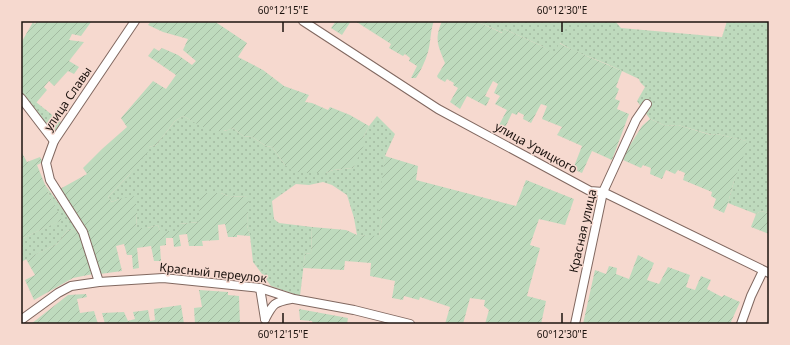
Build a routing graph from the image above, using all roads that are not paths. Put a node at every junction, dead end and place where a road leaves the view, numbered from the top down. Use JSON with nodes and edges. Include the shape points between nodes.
{"nodes":[{"id":1,"x":136,"y":21,"type":"edge"},
{"id":2,"x":303,"y":21,"type":"edge"},
{"id":3,"x":21,"y":98,"type":"edge"},
{"id":4,"x":647,"y":104,"type":"dead end"},
{"id":5,"x":54,"y":141,"type":"junction"},
{"id":6,"x":603,"y":192,"type":"junction"},
{"id":7,"x":766,"y":272,"type":"edge"},
{"id":8,"x":99,"y":282,"type":"junction"},
{"id":9,"x":260,"y":288,"type":"junction"},
{"id":10,"x":294,"y":299,"type":"junction"},
{"id":11,"x":21,"y":320,"type":"edge"},
{"id":12,"x":265,"y":321,"type":"edge"},
{"id":13,"x":410,"y":324,"type":"edge"},
{"id":14,"x":575,"y":324,"type":"edge"},
{"id":15,"x":741,"y":324,"type":"edge"}],
"edges":[{"from":1,"to":5,"type":"street","name":"улица Славы"},
{"from":2,"to":6,"type":"street","name":"улица Урицкого","via":[[438,108],[590,191]]},
{"from":3,"to":5,"type":"street"},
{"from":4,"to":6,"type":"street","name":"Красная улица","via":[[636,120]]},
{"from":5,"to":8,"type":"street","name":"улица Славы","via":[[46,163],[50,180],[83,232]]},
{"from":6,"to":7,"type":"street","name":"улица Урицкого"},
{"from":6,"to":14,"type":"street","name":"Красная улица"},
{"from":7,"to":15,"type":"street","via":[[751,296]]},
{"from":8,"to":9,"type":"street","name":"Красный переулок","via":[[163,278]]},
{"from":8,"to":11,"type":"street","name":"Красный переулок","via":[[71,286]]},
{"from":9,"to":10,"type":"street","name":"Красный переулок"},
{"from":9,"to":12,"type":"street"},
{"from":10,"to":12,"type":"street","via":[[280,301],[271,307]]},
{"from":10,"to":13,"type":"street","name":"Красный переулок"}]}
